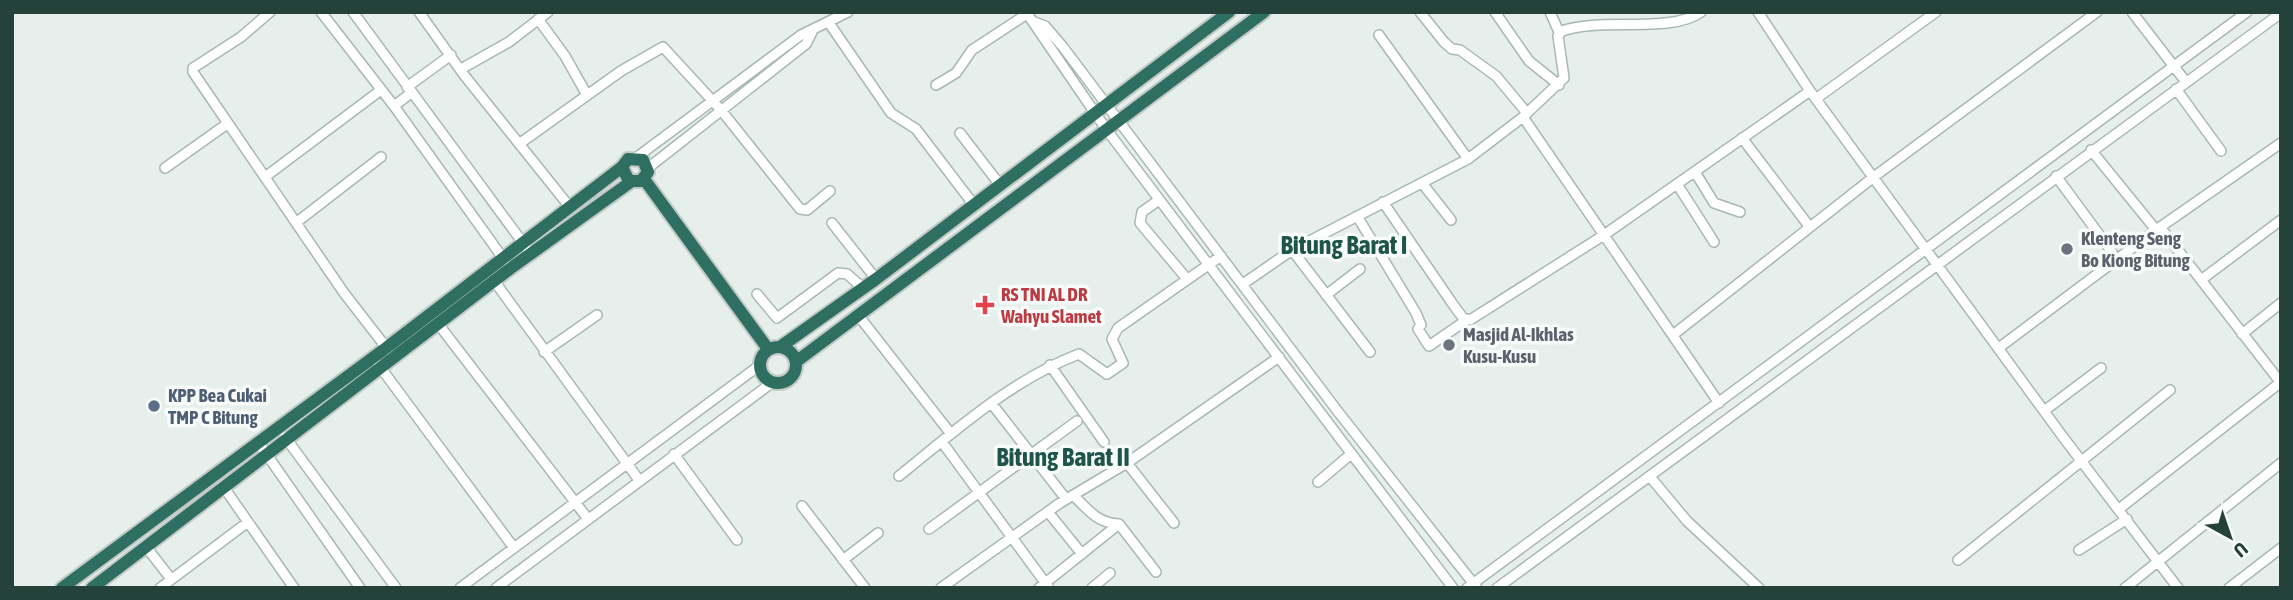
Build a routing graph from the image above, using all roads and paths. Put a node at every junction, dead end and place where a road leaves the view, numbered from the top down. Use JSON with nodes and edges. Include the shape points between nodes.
{"nodes":[{"id":1,"x":270,"y":12,"type":"edge"},
{"id":2,"x":321,"y":12,"type":"edge"},
{"id":3,"x":353,"y":12,"type":"edge"},
{"id":4,"x":419,"y":12,"type":"edge"},
{"id":5,"x":548,"y":12,"type":"edge"},
{"id":6,"x":848,"y":12,"type":"edge"},
{"id":7,"x":1044,"y":12,"type":"edge"},
{"id":8,"x":1229,"y":12,"type":"edge"},
{"id":9,"x":1264,"y":12,"type":"edge"},
{"id":10,"x":1420,"y":12,"type":"edge"},
{"id":11,"x":1494,"y":12,"type":"edge"},
{"id":12,"x":1550,"y":12,"type":"edge"},
{"id":13,"x":1644,"y":12,"type":"edge"},
{"id":14,"x":1701,"y":12,"type":"edge"},
{"id":15,"x":1758,"y":12,"type":"edge"},
{"id":16,"x":1936,"y":12,"type":"edge"},
{"id":17,"x":2097,"y":12,"type":"edge"},
{"id":18,"x":2133,"y":12,"type":"edge"},
{"id":19,"x":2247,"y":12,"type":"edge"},
{"id":20,"x":2281,"y":13,"type":"edge"},
{"id":21,"x":1029,"y":16,"type":"edge"},
{"id":22,"x":538,"y":19,"type":"junction"},
{"id":23,"x":829,"y":23,"type":"junction"},
{"id":24,"x":1651,"y":23,"type":"junction"},
{"id":25,"x":812,"y":32,"type":"junction"},
{"id":26,"x":1559,"y":32,"type":"junction"},
{"id":27,"x":1380,"y":35,"type":"dead end"},
{"id":28,"x":451,"y":55,"type":"junction"},
{"id":29,"x":1076,"y":65,"type":"junction"},
{"id":30,"x":2174,"y":66,"type":"junction"},
{"id":31,"x":461,"y":69,"type":"junction"},
{"id":32,"x":1067,"y":72,"type":"junction"},
{"id":33,"x":2186,"y":82,"type":"junction"},
{"id":34,"x":936,"y":85,"type":"dead end"},
{"id":35,"x":1559,"y":85,"type":"junction"},
{"id":36,"x":2176,"y":89,"type":"junction"},
{"id":37,"x":381,"y":90,"type":"junction"},
{"id":38,"x":409,"y":90,"type":"junction"},
{"id":39,"x":587,"y":94,"type":"junction"},
{"id":40,"x":1814,"y":95,"type":"junction"},
{"id":41,"x":713,"y":101,"type":"junction"},
{"id":42,"x":1106,"y":104,"type":"junction"},
{"id":43,"x":394,"y":106,"type":"junction"},
{"id":44,"x":721,"y":110,"type":"junction"},
{"id":45,"x":1094,"y":112,"type":"junction"},
{"id":46,"x":1525,"y":115,"type":"junction"},
{"id":47,"x":1118,"y":120,"type":"junction"},
{"id":48,"x":227,"y":124,"type":"junction"},
{"id":49,"x":1106,"y":129,"type":"junction"},
{"id":50,"x":960,"y":134,"type":"dead end"},
{"id":51,"x":1742,"y":138,"type":"junction"},
{"id":52,"x":2281,"y":143,"type":"edge"},
{"id":53,"x":519,"y":144,"type":"junction"},
{"id":54,"x":2091,"y":150,"type":"junction"},
{"id":55,"x":2221,"y":151,"type":"dead end"},
{"id":56,"x":381,"y":157,"type":"dead end"},
{"id":57,"x":637,"y":157,"type":"junction"},
{"id":58,"x":1468,"y":159,"type":"junction"},
{"id":59,"x":2041,"y":164,"type":"junction"},
{"id":60,"x":622,"y":167,"type":"junction"},
{"id":61,"x":165,"y":168,"type":"dead end"},
{"id":62,"x":1695,"y":172,"type":"junction"},
{"id":63,"x":641,"y":176,"type":"junction"},
{"id":64,"x":1875,"y":176,"type":"junction"},
{"id":65,"x":265,"y":177,"type":"junction"},
{"id":66,"x":2054,"y":178,"type":"junction"},
{"id":67,"x":1422,"y":183,"type":"junction"},
{"id":68,"x":1677,"y":184,"type":"junction"},
{"id":69,"x":1000,"y":185,"type":"junction"},
{"id":70,"x":830,"y":191,"type":"dead end"},
{"id":71,"x":1159,"y":200,"type":"junction"},
{"id":72,"x":1383,"y":202,"type":"junction"},
{"id":73,"x":974,"y":205,"type":"junction"},
{"id":74,"x":569,"y":206,"type":"junction"},
{"id":75,"x":1740,"y":212,"type":"dead end"},
{"id":76,"x":1357,"y":216,"type":"junction"},
{"id":77,"x":957,"y":218,"type":"junction"},
{"id":78,"x":1451,"y":220,"type":"dead end"},
{"id":79,"x":2281,"y":220,"type":"edge"},
{"id":80,"x":297,"y":222,"type":"junction"},
{"id":81,"x":832,"y":223,"type":"dead end"},
{"id":82,"x":1809,"y":226,"type":"junction"},
{"id":83,"x":2158,"y":229,"type":"junction"},
{"id":84,"x":970,"y":232,"type":"junction"},
{"id":85,"x":1604,"y":235,"type":"junction"},
{"id":86,"x":1714,"y":242,"type":"dead end"},
{"id":87,"x":522,"y":243,"type":"junction"},
{"id":88,"x":1927,"y":249,"type":"junction"},
{"id":89,"x":1292,"y":250,"type":"junction"},
{"id":90,"x":2112,"y":252,"type":"dead end"},
{"id":91,"x":532,"y":253,"type":"junction"},
{"id":92,"x":1222,"y":256,"type":"junction"},
{"id":93,"x":507,"y":263,"type":"junction"},
{"id":94,"x":1209,"y":264,"type":"junction"},
{"id":95,"x":1938,"y":264,"type":"junction"},
{"id":96,"x":1360,"y":269,"type":"dead end"},
{"id":97,"x":876,"y":279,"type":"junction"},
{"id":98,"x":1186,"y":279,"type":"junction"},
{"id":99,"x":2201,"y":280,"type":"junction"},
{"id":100,"x":495,"y":282,"type":"junction"},
{"id":101,"x":1243,"y":284,"type":"junction"},
{"id":102,"x":863,"y":288,"type":"junction"},
{"id":103,"x":757,"y":294,"type":"dead end"},
{"id":104,"x":1326,"y":295,"type":"junction"},
{"id":105,"x":2281,"y":303,"type":"edge"},
{"id":106,"x":597,"y":315,"type":"dead end"},
{"id":107,"x":858,"y":315,"type":"junction"},
{"id":108,"x":1468,"y":319,"type":"junction"},
{"id":109,"x":439,"y":324,"type":"junction"},
{"id":110,"x":2242,"y":334,"type":"junction"},
{"id":111,"x":1673,"y":335,"type":"junction"},
{"id":112,"x":2000,"y":347,"type":"junction"},
{"id":113,"x":774,"y":348,"type":"junction"},
{"id":114,"x":390,"y":352,"type":"junction"},
{"id":115,"x":544,"y":352,"type":"junction"},
{"id":116,"x":1370,"y":352,"type":"dead end"},
{"id":117,"x":1279,"y":357,"type":"junction"},
{"id":118,"x":797,"y":361,"type":"junction"},
{"id":119,"x":377,"y":363,"type":"junction"},
{"id":120,"x":760,"y":365,"type":"junction"},
{"id":121,"x":1050,"y":366,"type":"junction"},
{"id":122,"x":2101,"y":369,"type":"dead end"},
{"id":123,"x":773,"y":382,"type":"junction"},
{"id":124,"x":2281,"y":382,"type":"edge"},
{"id":125,"x":2170,"y":390,"type":"dead end"},
{"id":126,"x":1719,"y":403,"type":"junction"},
{"id":127,"x":992,"y":404,"type":"junction"},
{"id":128,"x":2044,"y":411,"type":"junction"},
{"id":129,"x":1339,"y":413,"type":"junction"},
{"id":130,"x":1077,"y":421,"type":"dead end"},
{"id":131,"x":1327,"y":422,"type":"junction"},
{"id":132,"x":276,"y":428,"type":"junction"},
{"id":133,"x":951,"y":434,"type":"junction"},
{"id":134,"x":289,"y":440,"type":"junction"},
{"id":135,"x":258,"y":442,"type":"junction"},
{"id":136,"x":942,"y":442,"type":"junction"},
{"id":137,"x":1104,"y":442,"type":"dead end"},
{"id":138,"x":674,"y":454,"type":"junction"},
{"id":139,"x":1032,"y":454,"type":"junction"},
{"id":140,"x":1351,"y":454,"type":"junction"},
{"id":141,"x":269,"y":455,"type":"junction"},
{"id":142,"x":2081,"y":460,"type":"junction"},
{"id":143,"x":1128,"y":463,"type":"junction"},
{"id":144,"x":2281,"y":463,"type":"edge"},
{"id":145,"x":626,"y":464,"type":"junction"},
{"id":146,"x":899,"y":476,"type":"dead end"},
{"id":147,"x":1651,"y":478,"type":"junction"},
{"id":148,"x":639,"y":481,"type":"junction"},
{"id":149,"x":1318,"y":482,"type":"dead end"},
{"id":150,"x":225,"y":489,"type":"junction"},
{"id":151,"x":980,"y":491,"type":"junction"},
{"id":152,"x":1402,"y":495,"type":"junction"},
{"id":153,"x":1070,"y":498,"type":"junction"},
{"id":154,"x":574,"y":503,"type":"junction"},
{"id":155,"x":1390,"y":504,"type":"junction"},
{"id":156,"x":802,"y":506,"type":"dead end"},
{"id":157,"x":2119,"y":509,"type":"junction"},
{"id":158,"x":1048,"y":512,"type":"junction"},
{"id":159,"x":587,"y":519,"type":"junction"},
{"id":160,"x":2127,"y":519,"type":"junction"},
{"id":161,"x":248,"y":522,"type":"junction"},
{"id":162,"x":1174,"y":523,"type":"dead end"},
{"id":163,"x":1119,"y":524,"type":"junction"},
{"id":164,"x":929,"y":529,"type":"dead end"},
{"id":165,"x":878,"y":533,"type":"dead end"},
{"id":166,"x":1014,"y":537,"type":"junction"},
{"id":167,"x":737,"y":540,"type":"dead end"},
{"id":168,"x":147,"y":548,"type":"junction"},
{"id":169,"x":514,"y":548,"type":"junction"},
{"id":170,"x":2281,"y":548,"type":"edge"},
{"id":171,"x":2079,"y":550,"type":"dead end"},
{"id":172,"x":1082,"y":554,"type":"junction"},
{"id":173,"x":1958,"y":559,"type":"dead end"},
{"id":174,"x":843,"y":560,"type":"junction"},
{"id":175,"x":2158,"y":560,"type":"junction"},
{"id":176,"x":1156,"y":572,"type":"dead end"},
{"id":177,"x":1110,"y":573,"type":"dead end"},
{"id":178,"x":171,"y":579,"type":"junction"},
{"id":179,"x":1044,"y":586,"type":"edge"},
{"id":180,"x":1473,"y":586,"type":"edge"},
{"id":181,"x":62,"y":588,"type":"edge"},
{"id":182,"x":92,"y":588,"type":"edge"},
{"id":183,"x":160,"y":588,"type":"edge"},
{"id":184,"x":294,"y":588,"type":"edge"},
{"id":185,"x":360,"y":588,"type":"edge"},
{"id":186,"x":396,"y":588,"type":"edge"},
{"id":187,"x":460,"y":588,"type":"edge"},
{"id":188,"x":496,"y":588,"type":"edge"},
{"id":189,"x":865,"y":588,"type":"edge"},
{"id":190,"x":941,"y":588,"type":"edge"},
{"id":191,"x":1092,"y":588,"type":"edge"},
{"id":192,"x":1453,"y":588,"type":"edge"},
{"id":193,"x":1497,"y":588,"type":"edge"},
{"id":194,"x":1759,"y":588,"type":"edge"},
{"id":195,"x":2125,"y":588,"type":"edge"},
{"id":196,"x":2178,"y":588,"type":"edge"},
{"id":197,"x":2229,"y":588,"type":"edge"}],
"edges":[{"from":1,"to":48,"type":"street","via":[[192,69]]},
{"from":2,"to":37,"type":"street"},
{"from":3,"to":38,"type":"street"},
{"from":4,"to":28,"type":"street"},
{"from":5,"to":22,"type":"street"},
{"from":6,"to":23,"type":"street"},
{"from":7,"to":21,"type":"street"},
{"from":8,"to":42,"type":"highway"},
{"from":9,"to":47,"type":"highway"},
{"from":10,"to":46,"type":"street","via":[[1452,49],[1496,76]]},
{"from":11,"to":35,"type":"street","via":[[1529,61]]},
{"from":12,"to":26,"type":"street"},
{"from":13,"to":24,"type":"street"},
{"from":14,"to":24,"type":"street","via":[[1682,21]]},
{"from":15,"to":40,"type":"street"},
{"from":16,"to":40,"type":"street"},
{"from":17,"to":64,"type":"street"},
{"from":18,"to":30,"type":"street"},
{"from":19,"to":30,"type":"street"},
{"from":20,"to":33,"type":"street"},
{"from":21,"to":29,"type":"street","via":[[1045,26]]},
{"from":21,"to":32,"type":"street"},
{"from":21,"to":34,"type":"street","via":[[972,50],[956,73]]},
{"from":22,"to":31,"type":"street"},
{"from":22,"to":39,"type":"street"},
{"from":23,"to":25,"type":"street"},
{"from":23,"to":73,"type":"street","via":[[891,113],[916,129]]},
{"from":24,"to":26,"type":"street","via":[[1589,25]]},
{"from":25,"to":41,"type":"street","via":[[801,35]]},
{"from":25,"to":44,"type":"street","via":[[806,44]]},
{"from":26,"to":35,"type":"street","via":[[1564,71]]},
{"from":27,"to":58,"type":"street"},
{"from":28,"to":31,"type":"street"},
{"from":28,"to":38,"type":"street"},
{"from":29,"to":32,"type":"street"},
{"from":29,"to":42,"type":"street"},
{"from":30,"to":33,"type":"street"},
{"from":30,"to":59,"type":"street"},
{"from":31,"to":53,"type":"street"},
{"from":32,"to":45,"type":"street"},
{"from":33,"to":36,"type":"street"},
{"from":35,"to":46,"type":"street"},
{"from":36,"to":54,"type":"street"},
{"from":36,"to":55,"type":"street"},
{"from":37,"to":43,"type":"street"},
{"from":37,"to":65,"type":"street"},
{"from":38,"to":43,"type":"street"},
{"from":38,"to":87,"type":"street"},
{"from":39,"to":41,"type":"street","via":[[663,47]]},
{"from":39,"to":53,"type":"street"},
{"from":40,"to":51,"type":"street"},
{"from":40,"to":64,"type":"street"},
{"from":41,"to":44,"type":"street"},
{"from":41,"to":57,"type":"street"},
{"from":42,"to":45,"type":"highway"},
{"from":42,"to":47,"type":"street"},
{"from":43,"to":93,"type":"street"},
{"from":44,"to":63,"type":"street"},
{"from":44,"to":70,"type":"street","via":[[800,209],[807,210]]},
{"from":45,"to":49,"type":"street"},
{"from":45,"to":69,"type":"highway"},
{"from":46,"to":58,"type":"street"},
{"from":46,"to":85,"type":"street"},
{"from":47,"to":49,"type":"highway"},
{"from":47,"to":92,"type":"street"},
{"from":48,"to":61,"type":"street"},
{"from":48,"to":65,"type":"street"},
{"from":49,"to":71,"type":"street"},
{"from":49,"to":84,"type":"highway"},
{"from":50,"to":69,"type":"street"},
{"from":51,"to":62,"type":"street"},
{"from":51,"to":82,"type":"street"},
{"from":52,"to":83,"type":"street"},
{"from":53,"to":74,"type":"street"},
{"from":54,"to":66,"type":"street"},
{"from":54,"to":83,"type":"street"},
{"from":56,"to":80,"type":"street"},
{"from":57,"to":60,"type":"highway"},
{"from":57,"to":63,"type":"highway","via":[[646,162]]},
{"from":58,"to":67,"type":"street"},
{"from":59,"to":66,"type":"street"},
{"from":59,"to":88,"type":"street"},
{"from":60,"to":63,"type":"highway","via":[[625,178]]},
{"from":60,"to":74,"type":"highway"},
{"from":62,"to":68,"type":"street"},
{"from":62,"to":75,"type":"street","via":[[1714,203]]},
{"from":63,"to":91,"type":"highway"},
{"from":63,"to":113,"type":"highway"},
{"from":64,"to":82,"type":"street"},
{"from":64,"to":88,"type":"street"},
{"from":65,"to":80,"type":"street"},
{"from":66,"to":90,"type":"street"},
{"from":66,"to":95,"type":"street"},
{"from":67,"to":72,"type":"street"},
{"from":67,"to":78,"type":"street"},
{"from":68,"to":85,"type":"street"},
{"from":68,"to":86,"type":"street"},
{"from":69,"to":73,"type":"highway"},
{"from":71,"to":94,"type":"street"},
{"from":71,"to":98,"type":"street","via":[[1142,212],[1140,223]]},
{"from":72,"to":76,"type":"street"},
{"from":72,"to":108,"type":"street","via":[[1452,303]]},
{"from":73,"to":77,"type":"highway"},
{"from":74,"to":87,"type":"highway"},
{"from":76,"to":89,"type":"street"},
{"from":76,"to":108,"type":"street","via":[[1416,313],[1418,329],[1429,346]]},
{"from":77,"to":84,"type":"highway"},
{"from":77,"to":97,"type":"highway"},
{"from":79,"to":99,"type":"street"},
{"from":80,"to":114,"type":"street"},
{"from":81,"to":97,"type":"street"},
{"from":82,"to":111,"type":"street"},
{"from":83,"to":99,"type":"street"},
{"from":83,"to":112,"type":"street"},
{"from":84,"to":107,"type":"highway"},
{"from":85,"to":108,"type":"street"},
{"from":85,"to":111,"type":"street"},
{"from":87,"to":91,"type":"street"},
{"from":87,"to":93,"type":"highway"},
{"from":88,"to":95,"type":"street"},
{"from":88,"to":126,"type":"street"},
{"from":89,"to":101,"type":"street"},
{"from":89,"to":104,"type":"street"},
{"from":91,"to":93,"type":"highway"},
{"from":92,"to":94,"type":"street"},
{"from":92,"to":101,"type":"street"},
{"from":93,"to":100,"type":"highway"},
{"from":93,"to":114,"type":"highway"},
{"from":94,"to":98,"type":"street"},
{"from":94,"to":117,"type":"street"},
{"from":95,"to":112,"type":"street"},
{"from":95,"to":147,"type":"street"},
{"from":96,"to":104,"type":"street"},
{"from":97,"to":102,"type":"highway"},
{"from":98,"to":121,"type":"street","via":[[1118,328],[1112,339],[1123,363],[1112,373],[1079,354]]},
{"from":99,"to":110,"type":"street"},
{"from":100,"to":109,"type":"highway"},
{"from":100,"to":115,"type":"street"},
{"from":101,"to":129,"type":"street"},
{"from":102,"to":103,"type":"street","via":[[847,274],[838,274],[778,318]]},
{"from":102,"to":113,"type":"highway"},
{"from":104,"to":116,"type":"street"},
{"from":105,"to":110,"type":"street"},
{"from":106,"to":115,"type":"street"},
{"from":107,"to":118,"type":"highway"},
{"from":107,"to":133,"type":"street"},
{"from":109,"to":114,"type":"highway"},
{"from":109,"to":154,"type":"street"},
{"from":110,"to":124,"type":"street"},
{"from":111,"to":126,"type":"street"},
{"from":112,"to":128,"type":"street"},
{"from":113,"to":118,"type":"highway","via":[[790,351]]},
{"from":113,"to":120,"type":"highway"},
{"from":114,"to":119,"type":"highway"},
{"from":115,"to":145,"type":"street"},
{"from":117,"to":131,"type":"street"},
{"from":117,"to":143,"type":"street"},
{"from":118,"to":123,"type":"highway","via":[[790,378]]},
{"from":119,"to":132,"type":"highway"},
{"from":119,"to":134,"type":"highway"},
{"from":119,"to":169,"type":"street"},
{"from":120,"to":123,"type":"highway","via":[[762,374]]},
{"from":120,"to":145,"type":"street"},
{"from":121,"to":127,"type":"street"},
{"from":121,"to":137,"type":"street"},
{"from":122,"to":128,"type":"street"},
{"from":123,"to":138,"type":"street"},
{"from":124,"to":157,"type":"street"},
{"from":125,"to":142,"type":"street"},
{"from":126,"to":180,"type":"street"},
{"from":127,"to":133,"type":"street"},
{"from":127,"to":139,"type":"street"},
{"from":128,"to":142,"type":"street"},
{"from":129,"to":131,"type":"street"},
{"from":129,"to":152,"type":"street"},
{"from":130,"to":139,"type":"street"},
{"from":131,"to":140,"type":"street"},
{"from":132,"to":134,"type":"street"},
{"from":132,"to":135,"type":"highway"},
{"from":133,"to":136,"type":"street"},
{"from":134,"to":141,"type":"highway"},
{"from":134,"to":186,"type":"street"},
{"from":135,"to":141,"type":"street"},
{"from":135,"to":181,"type":"highway"},
{"from":136,"to":146,"type":"street"},
{"from":136,"to":151,"type":"street"},
{"from":138,"to":148,"type":"street"},
{"from":138,"to":167,"type":"street"},
{"from":139,"to":151,"type":"street"},
{"from":139,"to":153,"type":"street"},
{"from":140,"to":149,"type":"street"},
{"from":140,"to":155,"type":"street"},
{"from":141,"to":150,"type":"highway"},
{"from":141,"to":185,"type":"street"},
{"from":142,"to":157,"type":"street"},
{"from":142,"to":173,"type":"street"},
{"from":143,"to":153,"type":"street"},
{"from":143,"to":162,"type":"street"},
{"from":144,"to":175,"type":"street"},
{"from":145,"to":148,"type":"street"},
{"from":145,"to":154,"type":"street"},
{"from":147,"to":193,"type":"street"},
{"from":147,"to":194,"type":"street","via":[[1687,521]]},
{"from":148,"to":159,"type":"street"},
{"from":150,"to":161,"type":"street"},
{"from":150,"to":168,"type":"highway"},
{"from":151,"to":164,"type":"street"},
{"from":151,"to":166,"type":"street"},
{"from":152,"to":155,"type":"street"},
{"from":152,"to":180,"type":"street"},
{"from":153,"to":158,"type":"street"},
{"from":153,"to":163,"type":"street","via":[[1107,524]]},
{"from":154,"to":159,"type":"street"},
{"from":154,"to":169,"type":"street"},
{"from":155,"to":192,"type":"street"},
{"from":156,"to":174,"type":"street"},
{"from":157,"to":160,"type":"street"},
{"from":158,"to":166,"type":"street"},
{"from":158,"to":172,"type":"street"},
{"from":159,"to":188,"type":"street"},
{"from":160,"to":171,"type":"street"},
{"from":160,"to":175,"type":"street"},
{"from":161,"to":178,"type":"street"},
{"from":161,"to":184,"type":"street"},
{"from":163,"to":172,"type":"street"},
{"from":163,"to":176,"type":"street"},
{"from":165,"to":174,"type":"street"},
{"from":166,"to":179,"type":"street"},
{"from":166,"to":190,"type":"street"},
{"from":168,"to":178,"type":"street"},
{"from":168,"to":182,"type":"highway"},
{"from":169,"to":187,"type":"street"},
{"from":170,"to":197,"type":"street"},
{"from":172,"to":179,"type":"street"},
{"from":174,"to":189,"type":"street"},
{"from":175,"to":195,"type":"street"},
{"from":175,"to":196,"type":"street"},
{"from":177,"to":191,"type":"street"},
{"from":178,"to":183,"type":"street"}]}
